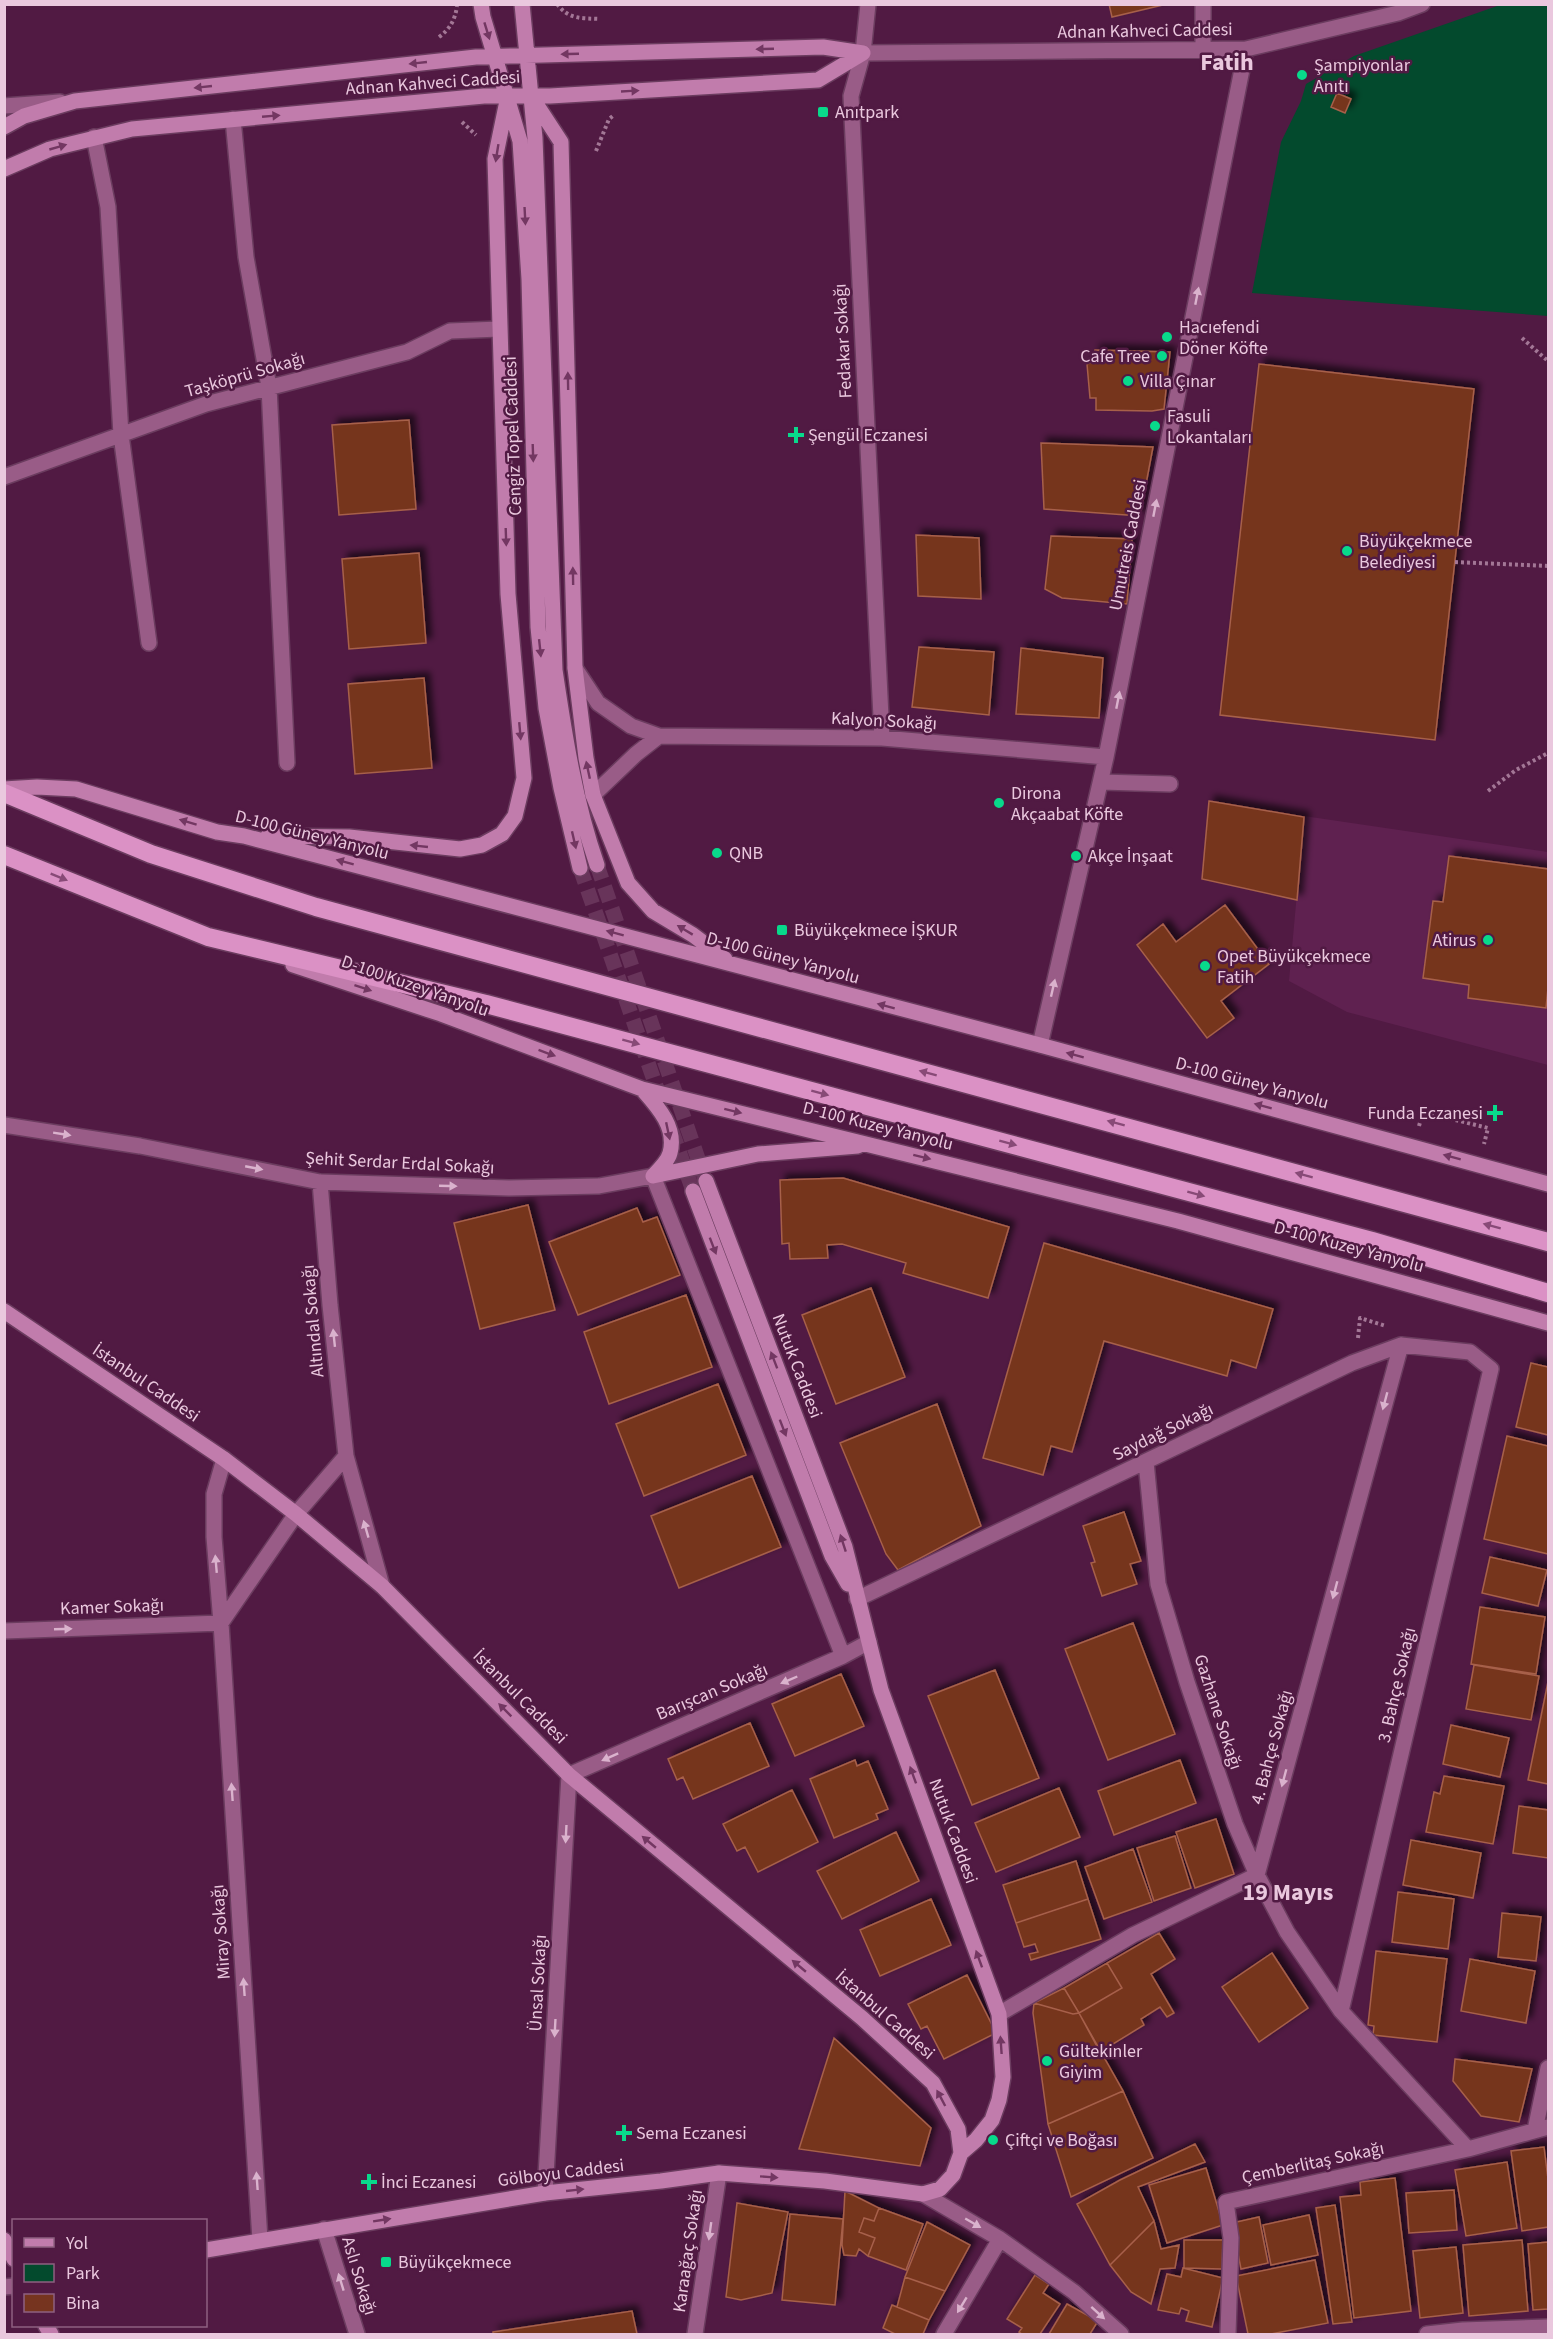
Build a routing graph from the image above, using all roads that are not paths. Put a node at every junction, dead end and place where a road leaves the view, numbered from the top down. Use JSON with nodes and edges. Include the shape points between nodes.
{"nodes":[{"id":1,"x":481,"y":4,"type":"edge"},
{"id":2,"x":868,"y":4,"type":"edge"},
{"id":3,"x":1203,"y":4,"type":"edge"},
{"id":4,"x":1422,"y":4,"type":"edge"},
{"id":5,"x":523,"y":12,"type":"edge"},
{"id":6,"x":1246,"y":50,"type":"junction"},
{"id":7,"x":1203,"y":51,"type":"junction"},
{"id":8,"x":863,"y":52,"type":"junction"},
{"id":9,"x":495,"y":56,"type":"junction"},
{"id":10,"x":526,"y":56,"type":"junction"},
{"id":11,"x":508,"y":96,"type":"junction"},
{"id":12,"x":531,"y":96,"type":"junction"},
{"id":13,"x":75,"y":101,"type":"junction"},
{"id":14,"x":4,"y":106,"type":"edge"},
{"id":15,"x":233,"y":119,"type":"junction"},
{"id":16,"x":4,"y":127,"type":"edge"},
{"id":17,"x":94,"y":137,"type":"junction"},
{"id":18,"x":4,"y":170,"type":"edge"},
{"id":19,"x":499,"y":329,"type":"junction"},
{"id":20,"x":269,"y":387,"type":"junction"},
{"id":21,"x":121,"y":435,"type":"junction"},
{"id":22,"x":4,"y":477,"type":"edge"},
{"id":23,"x":149,"y":643,"type":"dead end"},
{"id":24,"x":575,"y":668,"type":"junction"},
{"id":25,"x":659,"y":736,"type":"junction"},
{"id":26,"x":882,"y":738,"type":"junction"},
{"id":27,"x":1106,"y":757,"type":"junction"},
{"id":28,"x":287,"y":763,"type":"dead end"},
{"id":29,"x":1101,"y":782,"type":"junction"},
{"id":30,"x":1170,"y":784,"type":"dead end"},
{"id":31,"x":4,"y":791,"type":"edge"},
{"id":32,"x":593,"y":795,"type":"junction"},
{"id":33,"x":244,"y":836,"type":"junction"},
{"id":34,"x":4,"y":855,"type":"edge"},
{"id":35,"x":597,"y":865,"type":"tunnel mouth"},
{"id":36,"x":580,"y":868,"type":"tunnel mouth"},
{"id":37,"x":208,"y":937,"type":"junction"},
{"id":38,"x":732,"y":964,"type":"junction"},
{"id":39,"x":1040,"y":1046,"type":"junction"},
{"id":40,"x":642,"y":1089,"type":"junction"},
{"id":41,"x":4,"y":1125,"type":"edge"},
{"id":42,"x":873,"y":1145,"type":"junction"},
{"id":43,"x":653,"y":1176,"type":"junction"},
{"id":44,"x":706,"y":1181,"type":"tunnel mouth"},
{"id":45,"x":320,"y":1182,"type":"junction"},
{"id":46,"x":1548,"y":1184,"type":"edge"},
{"id":47,"x":693,"y":1191,"type":"tunnel mouth"},
{"id":48,"x":1548,"y":1242,"type":"edge"},
{"id":49,"x":1548,"y":1293,"type":"edge"},
{"id":50,"x":4,"y":1311,"type":"edge"},
{"id":51,"x":1548,"y":1323,"type":"edge"},
{"id":52,"x":1401,"y":1345,"type":"junction"},
{"id":53,"x":1491,"y":1369,"type":"joint"},
{"id":54,"x":346,"y":1456,"type":"junction"},
{"id":55,"x":224,"y":1459,"type":"junction"},
{"id":56,"x":1146,"y":1462,"type":"junction"},
{"id":57,"x":296,"y":1514,"type":"junction"},
{"id":58,"x":382,"y":1586,"type":"junction"},
{"id":59,"x":857,"y":1599,"type":"junction"},
{"id":60,"x":221,"y":1623,"type":"junction"},
{"id":61,"x":4,"y":1631,"type":"edge"},
{"id":62,"x":869,"y":1642,"type":"junction"},
{"id":63,"x":843,"y":1656,"type":"junction"},
{"id":64,"x":569,"y":1775,"type":"junction"},
{"id":65,"x":1257,"y":1875,"type":"junction"},
{"id":66,"x":1341,"y":2011,"type":"junction"},
{"id":67,"x":999,"y":2014,"type":"junction"},
{"id":68,"x":1548,"y":2068,"type":"edge"},
{"id":69,"x":1542,"y":2128,"type":"edge"},
{"id":70,"x":1468,"y":2149,"type":"junction"},
{"id":71,"x":960,"y":2152,"type":"junction"},
{"id":72,"x":719,"y":2173,"type":"junction"},
{"id":73,"x":545,"y":2193,"type":"junction"},
{"id":74,"x":923,"y":2194,"type":"junction"},
{"id":75,"x":324,"y":2229,"type":"junction"},
{"id":76,"x":1000,"y":2239,"type":"junction"},
{"id":77,"x":4,"y":2240,"type":"edge"},
{"id":78,"x":260,"y":2240,"type":"junction"},
{"id":79,"x":207,"y":2250,"type":"edge"},
{"id":80,"x":12,"y":2255,"type":"edge"},
{"id":81,"x":1548,"y":2327,"type":"edge"},
{"id":82,"x":1464,"y":2332,"type":"edge"},
{"id":83,"x":357,"y":2334,"type":"edge"},
{"id":84,"x":695,"y":2334,"type":"edge"},
{"id":85,"x":944,"y":2334,"type":"edge"},
{"id":86,"x":1121,"y":2334,"type":"edge"},
{"id":87,"x":1228,"y":2334,"type":"edge"},
{"id":88,"x":1427,"y":2334,"type":"edge"}],
"edges":[{"from":1,"to":9,"type":"main road","name":"Cengiz Topel Caddesi","one_way":true},
{"from":2,"to":8,"type":"street","name":"Fedakar Sokağı"},
{"from":3,"to":7,"type":"street"},
{"from":4,"to":6,"type":"street","name":"Adnan Kahveci Caddesi"},
{"from":5,"to":10,"type":"main road","name":"Cengiz Topel Caddesi"},
{"from":6,"to":7,"type":"street","name":"Adnan Kahveci Caddesi"},
{"from":27,"to":6,"type":"street","name":"Umutreis Caddesi","one_way":true},
{"from":7,"to":8,"type":"street","name":"Adnan Kahveci Caddesi"},
{"from":8,"to":10,"type":"main road","name":"Adnan Kahveci Caddesi","one_way":true,"via":[[824,47]]},
{"from":12,"to":8,"type":"main road","name":"Adnan Kahveci Caddesi","one_way":true,"via":[[818,80]]},
{"from":8,"to":26,"type":"street","name":"Fedakar Sokağı","via":[[851,96]]},
{"from":9,"to":10,"type":"main road","name":"Adnan Kahveci Caddesi"},
{"from":9,"to":11,"type":"main road","name":"Cengiz Topel Caddesi"},
{"from":9,"to":13,"type":"main road","name":"Adnan Kahveci Caddesi","one_way":true},
{"from":10,"to":12,"type":"main road","name":"Cengiz Topel Caddesi"},
{"from":11,"to":12,"type":"main road","name":"Adnan Kahveci Caddesi"},
{"from":15,"to":11,"type":"main road","name":"Adnan Kahveci Caddesi","one_way":true},
{"from":11,"to":19,"type":"main road","one_way":true,"via":[[495,159]]},
{"from":11,"to":36,"type":"main road","name":"Cengiz Topel Caddesi","one_way":true,"via":[[520,141],[529,279],[538,627],[546,708]]},
{"from":24,"to":12,"type":"main road","one_way":true,"via":[[561,142]]},
{"from":12,"to":35,"type":"main road","name":"Cengiz Topel Caddesi","via":[[555,670],[582,820]]},
{"from":13,"to":14,"type":"street"},
{"from":13,"to":16,"type":"main road","name":"Adnan Kahveci Caddesi","via":[[24,116]]},
{"from":15,"to":17,"type":"main road","name":"Adnan Kahveci Caddesi","via":[[132,129]]},
{"from":15,"to":20,"type":"street","via":[[246,257]]},
{"from":18,"to":17,"type":"main road","name":"Adnan Kahveci Caddesi","one_way":true,"via":[[50,149]]},
{"from":17,"to":21,"type":"street","via":[[108,207]]},
{"from":19,"to":20,"type":"street","name":"Taşköprü Sokağı","via":[[450,331],[407,352]]},
{"from":19,"to":33,"type":"main road","one_way":true,"via":[[508,594],[524,778],[515,816],[502,834],[482,845],[460,849],[349,837]]},
{"from":20,"to":21,"type":"street","name":"Taşköprü Sokağı","via":[[206,404]]},
{"from":20,"to":28,"type":"street"},
{"from":21,"to":22,"type":"street","name":"Taşköprü Sokağı"},
{"from":21,"to":23,"type":"street"},
{"from":24,"to":25,"type":"street","name":"Kalyon Sokağı","via":[[598,703],[631,726]]},
{"from":32,"to":24,"type":"main road","one_way":true},
{"from":25,"to":26,"type":"street","name":"Kalyon Sokağı"},
{"from":25,"to":32,"type":"street"},
{"from":26,"to":27,"type":"street","name":"Kalyon Sokağı"},
{"from":27,"to":29,"type":"street","name":"Umutreis Caddesi"},
{"from":29,"to":30,"type":"street"},
{"from":39,"to":29,"type":"street","name":"Umutreis Caddesi","one_way":true},
{"from":33,"to":31,"type":"main road","name":"D-100 Güney Yanyolu","one_way":true,"via":[[76,789],[36,787]]},
{"from":48,"to":31,"type":"highway","one_way":true,"via":[[316,907],[151,854]]},
{"from":38,"to":32,"type":"main road","one_way":true,"via":[[653,911],[628,883]]},
{"from":38,"to":33,"type":"main road","name":"D-100 Güney Yanyolu","one_way":true},
{"from":34,"to":37,"type":"highway","one_way":true},
{"from":37,"to":40,"type":"main road","name":"D-100 Kuzey Yanyolu","one_way":true,"via":[[441,1014]]},
{"from":37,"to":49,"type":"highway","one_way":true,"via":[[486,1004],[1361,1238]]},
{"from":39,"to":38,"type":"main road","name":"D-100 Güney Yanyolu","one_way":true},
{"from":46,"to":39,"type":"main road","name":"D-100 Güney Yanyolu","one_way":true},
{"from":40,"to":42,"type":"main road","name":"D-100 Kuzey Yanyolu","one_way":true},
{"from":40,"to":43,"type":"main road","one_way":true,"via":[[663,1113],[670,1135],[670,1153]]},
{"from":41,"to":45,"type":"street","name":"Şehit Serdar Erdal Sokağı","one_way":true,"via":[[140,1146]]},
{"from":42,"to":43,"type":"main road","via":[[758,1154]]},
{"from":42,"to":51,"type":"main road","name":"D-100 Kuzey Yanyolu","one_way":true,"via":[[1178,1221]]},
{"from":45,"to":43,"type":"street","name":"Şehit Serdar Erdal Sokağı","one_way":true,"via":[[520,1188],[599,1186]]},
{"from":43,"to":63,"type":"street"},
{"from":59,"to":44,"type":"main road","name":"Nutuk Caddesi","one_way":true,"via":[[845,1547]]},
{"from":54,"to":45,"type":"street","name":"Altındal Sokağı","one_way":true},
{"from":47,"to":59,"type":"main road","name":"Nutuk Caddesi","one_way":true,"via":[[832,1556]]},
{"from":50,"to":55,"type":"main road","name":"İstanbul Caddesi"},
{"from":52,"to":53,"type":"street","name":"Saydağ Sokağı","via":[[1470,1352]]},
{"from":52,"to":56,"type":"street","name":"Saydağ Sokağı","via":[[1352,1363]]},
{"from":52,"to":65,"type":"street","name":"4. Bahçe Sokağı","one_way":true},
{"from":53,"to":66,"type":"street","name":"3. Bahçe Sokağı"},
{"from":54,"to":57,"type":"street"},
{"from":58,"to":54,"type":"street","name":"Altındal Sokağı","one_way":true},
{"from":55,"to":57,"type":"main road","name":"İstanbul Caddesi"},
{"from":60,"to":55,"type":"street","name":"Miray Sokağı","one_way":true,"via":[[213,1537],[214,1494]]},
{"from":56,"to":59,"type":"street","name":"Saydağ Sokağı"},
{"from":56,"to":65,"type":"street","name":"Gazhane Sokağı","via":[[1158,1584],[1235,1824]]},
{"from":57,"to":58,"type":"main road","name":"İstanbul Caddesi"},
{"from":57,"to":60,"type":"street"},
{"from":64,"to":58,"type":"main road","name":"İstanbul Caddesi","one_way":true},
{"from":59,"to":62,"type":"main road","name":"Nutuk Caddesi"},
{"from":61,"to":60,"type":"street","name":"Kamer Sokağı","one_way":true},
{"from":78,"to":60,"type":"street","name":"Miray Sokağı","one_way":true},
{"from":62,"to":63,"type":"street","name":"Barışcan Sokağı"},
{"from":67,"to":62,"type":"main road","name":"Nutuk Caddesi","one_way":true,"via":[[881,1689]]},
{"from":63,"to":64,"type":"street","name":"Barışcan Sokağı","one_way":true},
{"from":71,"to":64,"type":"main road","name":"İstanbul Caddesi","one_way":true,"via":[[958,2129],[933,2083],[862,2018]]},
{"from":64,"to":73,"type":"street","name":"Ünsal Sokağı","one_way":true},
{"from":65,"to":66,"type":"street","name":"Gazhane Sokağı","via":[[1287,1932]]},
{"from":65,"to":67,"type":"street","via":[[1133,1935]]},
{"from":66,"to":70,"type":"street","name":"Gazhane Sokağı"},
{"from":71,"to":67,"type":"main road","name":"Nutuk Caddesi","one_way":true,"via":[[992,2120],[999,2100],[1003,2077]]},
{"from":68,"to":69,"type":"street"},
{"from":69,"to":70,"type":"street"},
{"from":70,"to":87,"type":"street","name":"Çemberlitaş Sokağı","via":[[1226,2202],[1231,2238]]},
{"from":71,"to":74,"type":"main road","via":[[953,2175],[940,2189]]},
{"from":73,"to":72,"type":"main road","name":"Gölboyu Caddesi","one_way":true},
{"from":72,"to":74,"type":"main road","name":"Gölboyu Caddesi","one_way":true},
{"from":72,"to":84,"type":"street","name":"Karaağaç Sokağı","one_way":true},
{"from":75,"to":73,"type":"main road","name":"Gölboyu Caddesi","one_way":true},
{"from":74,"to":76,"type":"street","one_way":true},
{"from":75,"to":78,"type":"main road","name":"Gölboyu Caddesi"},
{"from":83,"to":75,"type":"street","name":"Aslı Sokağı","one_way":true},
{"from":76,"to":85,"type":"street","one_way":true},
{"from":76,"to":86,"type":"street","one_way":true,"via":[[1074,2292]]},
{"from":77,"to":80,"type":"main road"},
{"from":78,"to":79,"type":"main road","name":"Gölboyu Caddesi"},
{"from":81,"to":82,"type":"street"},
{"from":82,"to":88,"type":"street"}]}
